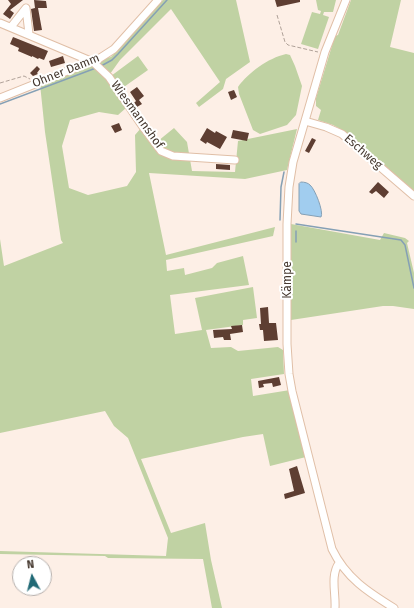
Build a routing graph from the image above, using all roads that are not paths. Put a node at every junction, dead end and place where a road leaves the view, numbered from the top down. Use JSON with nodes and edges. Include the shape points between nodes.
{"nodes":[{"id":1,"x":158,"y":0,"type":"edge"},
{"id":2,"x":346,"y":0,"type":"edge"},
{"id":3,"x":0,"y":23,"type":"edge"},
{"id":4,"x":11,"y":27,"type":"junction"},
{"id":5,"x":29,"y":34,"type":"junction"},
{"id":6,"x":93,"y":62,"type":"junction"},
{"id":7,"x":0,"y":98,"type":"edge"},
{"id":8,"x":305,"y":121,"type":"junction"},
{"id":9,"x":235,"y":160,"type":"dead end"},
{"id":10,"x":414,"y":196,"type":"edge"},
{"id":11,"x":339,"y":563,"type":"junction"},
{"id":12,"x":335,"y":608,"type":"edge"},
{"id":13,"x":394,"y":608,"type":"edge"}],
"edges":[{"from":1,"to":6,"type":"street","name":"Ohner Damm","via":[[114,49]]},
{"from":2,"to":8,"type":"street","name":"Kämpe","via":[[325,54]]},
{"from":3,"to":4,"type":"street","name":"Wiesmannshof"},
{"from":4,"to":5,"type":"street","name":"Wiesmannshof"},
{"from":4,"to":5,"type":"street","via":[[26,8]]},
{"from":5,"to":6,"type":"street","name":"Wiesmannshof"},
{"from":6,"to":7,"type":"street","name":"Ohner Damm"},
{"from":6,"to":9,"type":"street","name":"Wiesmannshof","via":[[109,77],[143,127],[165,153],[173,156]]},
{"from":8,"to":10,"type":"street","name":"Eschweg","via":[[342,134]]},
{"from":8,"to":11,"type":"street","name":"Kämpe","via":[[293,162],[289,187],[289,374],[332,550]]},
{"from":11,"to":12,"type":"street","via":[[334,575]]},
{"from":11,"to":13,"type":"street","name":"Kämpe","via":[[356,582]]}]}
